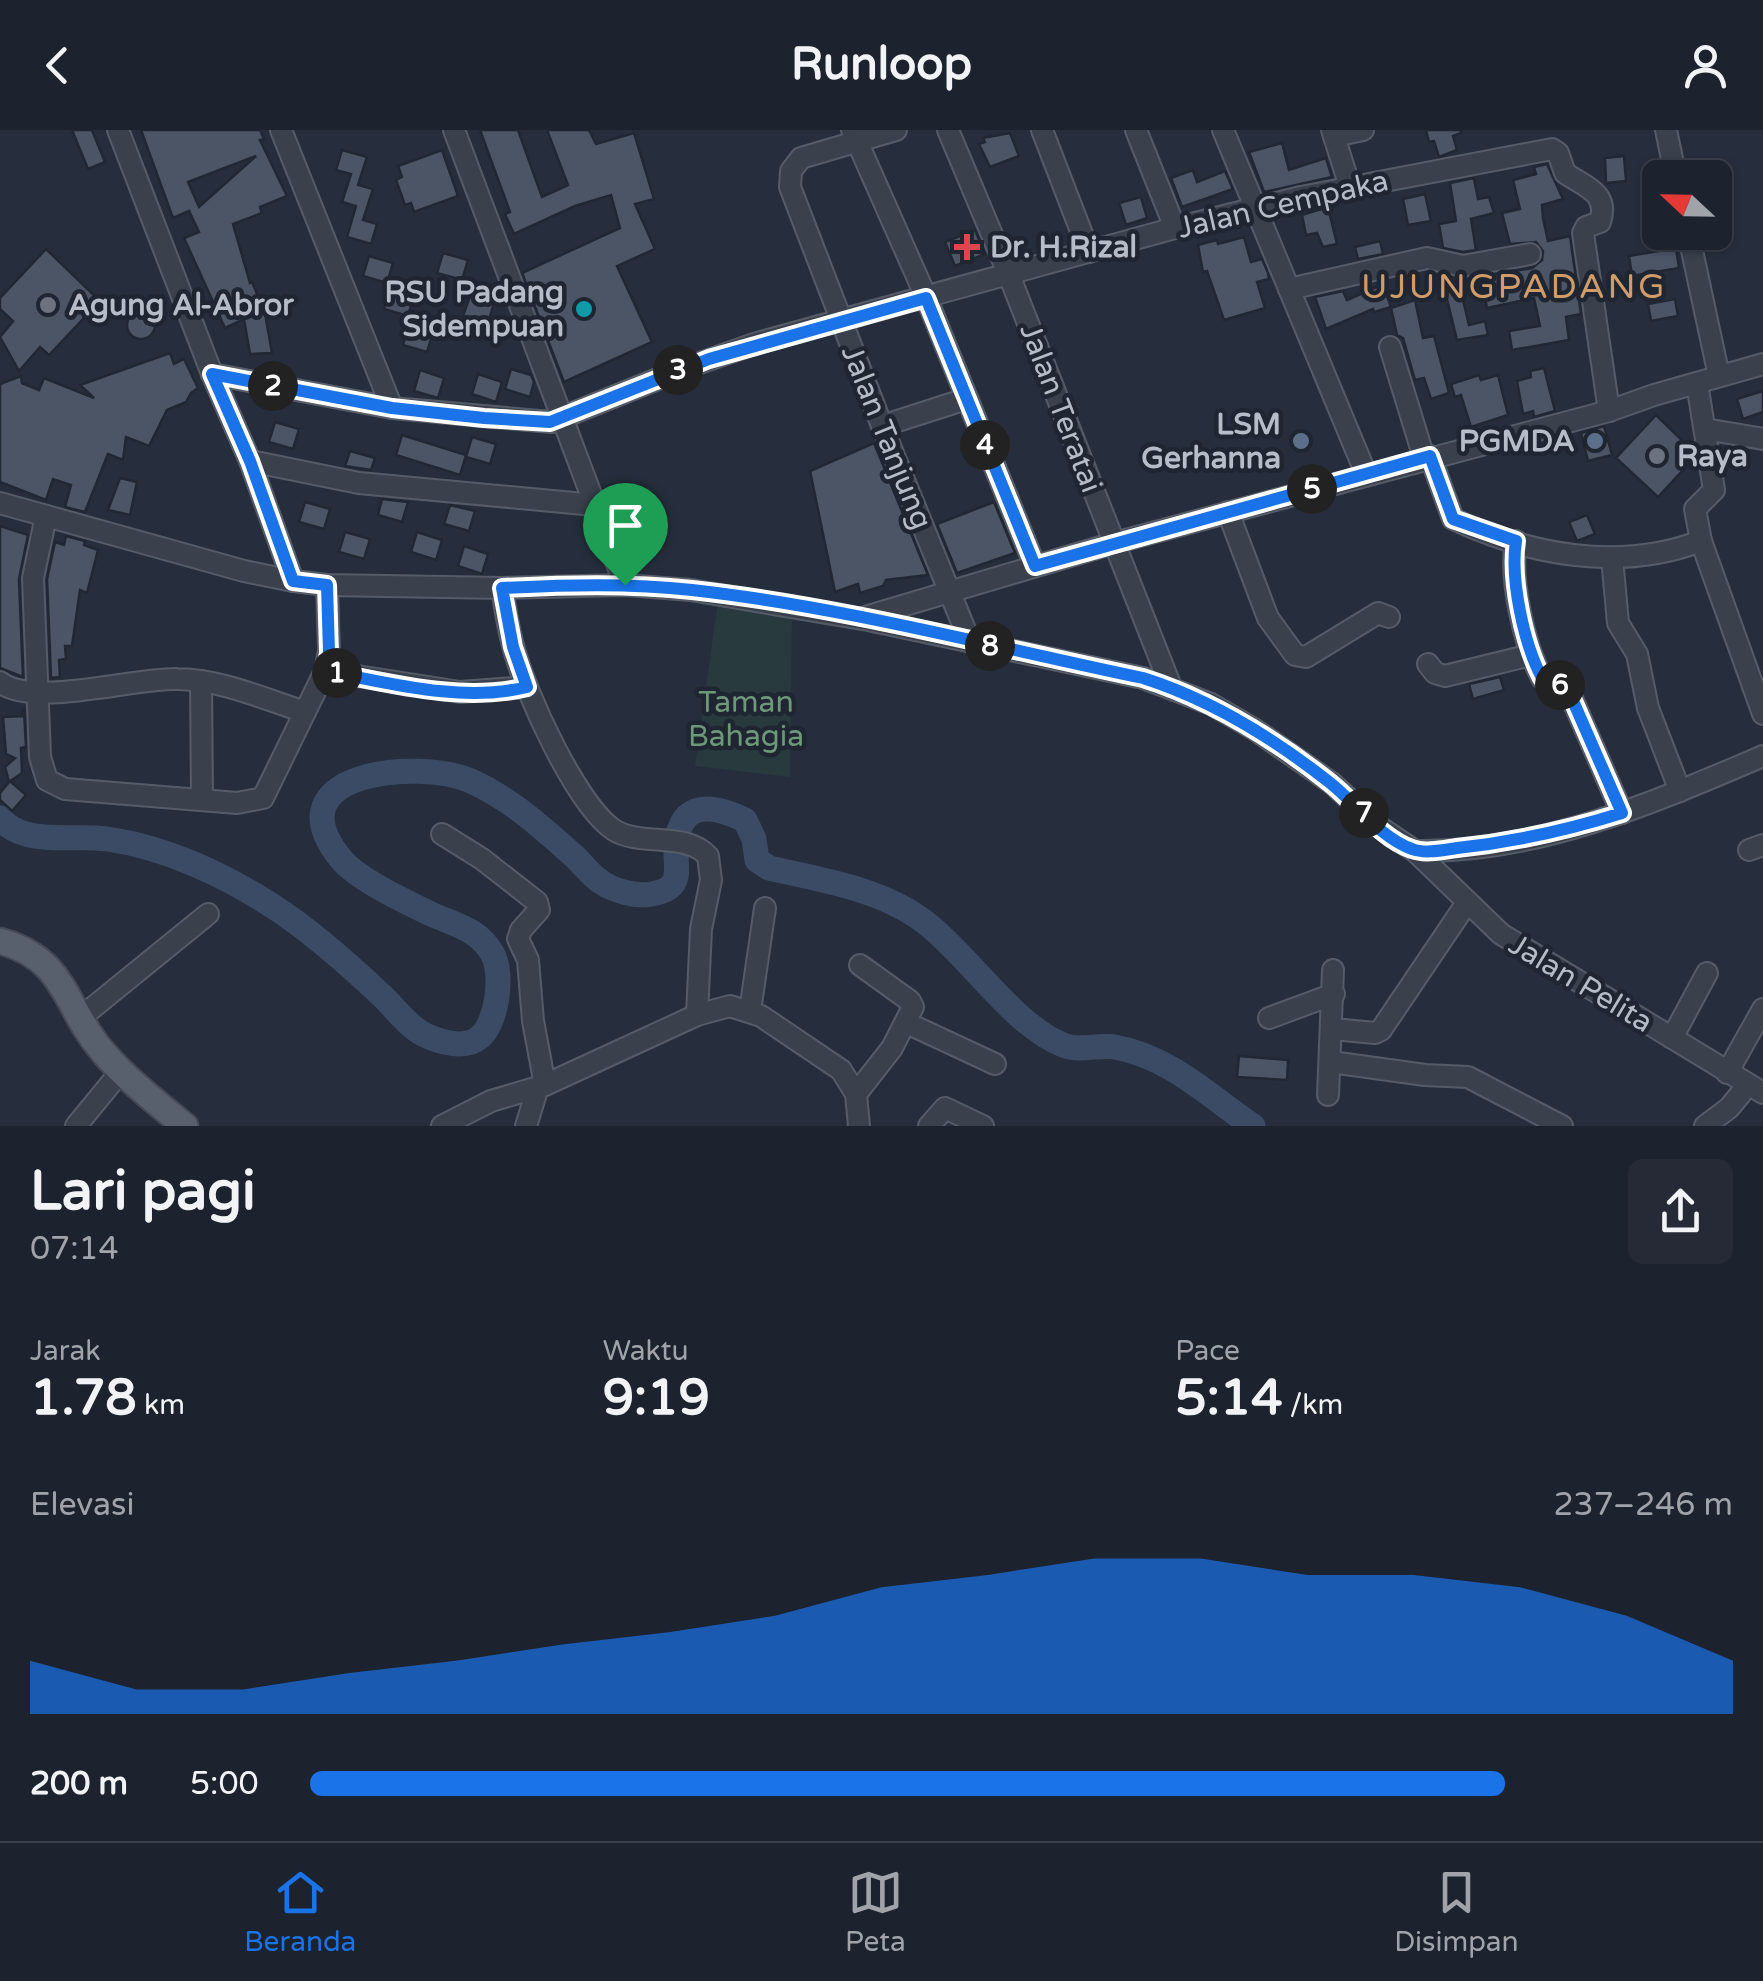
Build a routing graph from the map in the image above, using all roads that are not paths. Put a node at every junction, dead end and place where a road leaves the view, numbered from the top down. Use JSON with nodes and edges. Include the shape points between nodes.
{"nodes":[{"id":1,"x":118,"y":130,"type":"edge"},
{"id":2,"x":280,"y":130,"type":"edge"},
{"id":3,"x":454,"y":130,"type":"edge"},
{"id":4,"x":896,"y":130,"type":"edge"},
{"id":5,"x":948,"y":130,"type":"edge"},
{"id":6,"x":1042,"y":130,"type":"edge"},
{"id":7,"x":1136,"y":130,"type":"edge"},
{"id":8,"x":1223,"y":130,"type":"edge"},
{"id":9,"x":1364,"y":130,"type":"edge"},
{"id":10,"x":1666,"y":130,"type":"edge"},
{"id":11,"x":1333,"y":133,"type":"edge"},
{"id":12,"x":854,"y":135,"type":"edge"},
{"id":13,"x":1672,"y":160,"type":"edge"},
{"id":14,"x":1350,"y":187,"type":"junction"},
{"id":15,"x":1255,"y":208,"type":"junction"},
{"id":16,"x":1175,"y":228,"type":"junction"},
{"id":17,"x":1692,"y":250,"type":"edge"},
{"id":18,"x":1090,"y":252,"type":"junction"},
{"id":19,"x":1530,"y":254,"type":"dead end"},
{"id":20,"x":1009,"y":274,"type":"junction"},
{"id":21,"x":1289,"y":289,"type":"junction"},
{"id":22,"x":926,"y":298,"type":"junction"},
{"id":23,"x":841,"y":320,"type":"junction"},
{"id":24,"x":1390,"y":347,"type":"dead end"},
{"id":25,"x":1763,"y":364,"type":"edge"},
{"id":26,"x":212,"y":374,"type":"junction"},
{"id":27,"x":1719,"y":376,"type":"junction"},
{"id":28,"x":1697,"y":383,"type":"junction"},
{"id":29,"x":966,"y":399,"type":"junction"},
{"id":30,"x":392,"y":408,"type":"junction"},
{"id":31,"x":1609,"y":411,"type":"junction"},
{"id":32,"x":563,"y":419,"type":"junction"},
{"id":33,"x":882,"y":426,"type":"junction"},
{"id":34,"x":1705,"y":429,"type":"junction"},
{"id":35,"x":1763,"y":439,"type":"edge"},
{"id":36,"x":1427,"y":457,"type":"junction"},
{"id":37,"x":250,"y":461,"type":"junction"},
{"id":38,"x":1366,"y":474,"type":"junction"},
{"id":39,"x":0,"y":504,"type":"edge"},
{"id":40,"x":595,"y":505,"type":"junction"},
{"id":41,"x":1228,"y":512,"type":"junction"},
{"id":42,"x":46,"y":516,"type":"junction"},
{"id":43,"x":1700,"y":540,"type":"junction"},
{"id":44,"x":1516,"y":541,"type":"junction"},
{"id":45,"x":1114,"y":543,"type":"junction"},
{"id":46,"x":1612,"y":558,"type":"junction"},
{"id":47,"x":1035,"y":566,"type":"junction"},
{"id":48,"x":293,"y":581,"type":"junction"},
{"id":49,"x":327,"y":585,"type":"junction"},
{"id":50,"x":625,"y":585,"type":"junction"},
{"id":51,"x":502,"y":588,"type":"junction"},
{"id":52,"x":949,"y":592,"type":"junction"},
{"id":53,"x":1390,"y":617,"type":"dead end"},
{"id":54,"x":860,"y":618,"type":"junction"},
{"id":55,"x":970,"y":642,"type":"junction"},
{"id":56,"x":1530,"y":655,"type":"junction"},
{"id":57,"x":1428,"y":664,"type":"dead end"},
{"id":58,"x":326,"y":671,"type":"junction"},
{"id":59,"x":201,"y":681,"type":"junction"},
{"id":60,"x":0,"y":682,"type":"edge"},
{"id":61,"x":527,"y":687,"type":"junction"},
{"id":62,"x":1171,"y":687,"type":"junction"},
{"id":63,"x":38,"y":694,"type":"junction"},
{"id":64,"x":305,"y":712,"type":"junction"},
{"id":65,"x":1763,"y":714,"type":"edge"},
{"id":66,"x":1763,"y":756,"type":"edge"},
{"id":67,"x":1680,"y":791,"type":"junction"},
{"id":68,"x":202,"y":799,"type":"junction"},
{"id":69,"x":1622,"y":813,"type":"junction"},
{"id":70,"x":442,"y":834,"type":"dead end"},
{"id":71,"x":1415,"y":851,"type":"junction"},
{"id":72,"x":1466,"y":904,"type":"junction"},
{"id":73,"x":765,"y":908,"type":"dead end"},
{"id":74,"x":208,"y":914,"type":"dead end"},
{"id":75,"x":0,"y":941,"type":"edge"},
{"id":76,"x":860,"y":966,"type":"dead end"},
{"id":77,"x":1333,"y":970,"type":"dead end"},
{"id":78,"x":1708,"y":973,"type":"dead end"},
{"id":79,"x":1334,"y":994,"type":"junction"},
{"id":80,"x":1763,"y":1009,"type":"edge"},
{"id":81,"x":750,"y":1011,"type":"junction"},
{"id":82,"x":697,"y":1016,"type":"junction"},
{"id":83,"x":80,"y":1018,"type":"junction"},
{"id":84,"x":1269,"y":1018,"type":"dead end"},
{"id":85,"x":907,"y":1023,"type":"junction"},
{"id":86,"x":1333,"y":1030,"type":"junction"},
{"id":87,"x":1672,"y":1038,"type":"junction"},
{"id":88,"x":1331,"y":1062,"type":"junction"},
{"id":89,"x":995,"y":1064,"type":"dead end"},
{"id":90,"x":121,"y":1071,"type":"junction"},
{"id":91,"x":1727,"y":1073,"type":"junction"},
{"id":92,"x":542,"y":1086,"type":"junction"},
{"id":93,"x":1756,"y":1089,"type":"edge"},
{"id":94,"x":856,"y":1094,"type":"junction"},
{"id":95,"x":1328,"y":1095,"type":"dead end"},
{"id":96,"x":76,"y":1126,"type":"edge"},
{"id":97,"x":185,"y":1126,"type":"edge"},
{"id":98,"x":442,"y":1126,"type":"edge"},
{"id":99,"x":526,"y":1126,"type":"edge"},
{"id":100,"x":858,"y":1126,"type":"edge"},
{"id":101,"x":930,"y":1126,"type":"edge"},
{"id":102,"x":983,"y":1126,"type":"edge"},
{"id":103,"x":1562,"y":1126,"type":"edge"},
{"id":104,"x":1705,"y":1126,"type":"edge"}],
"edges":[{"from":1,"to":26,"type":"street"},
{"from":2,"to":30,"type":"street"},
{"from":3,"to":32,"type":"street"},
{"from":4,"to":12,"type":"street","name":"Jalan Tanjung"},
{"from":5,"to":20,"type":"street","name":"Jalan Teratai"},
{"from":6,"to":18,"type":"street"},
{"from":7,"to":16,"type":"street"},
{"from":8,"to":15,"type":"street"},
{"from":9,"to":11,"type":"street"},
{"from":10,"to":13,"type":"street"},
{"from":11,"to":14,"type":"street"},
{"from":12,"to":22,"type":"street"},
{"from":12,"to":23,"type":"street","name":"Jalan Tanjung","via":[[801,158],[790,178]]},
{"from":14,"to":15,"type":"street","name":"Jalan Cempaka"},
{"from":14,"to":31,"type":"street","name":"Jalan Cempaka","via":[[1551,149],[1558,153],[1565,173],[1592,188],[1603,211],[1600,222],[1583,233]]},
{"from":15,"to":16,"type":"street","name":"Jalan Cempaka"},
{"from":15,"to":21,"type":"street"},
{"from":16,"to":18,"type":"street","name":"Jalan Cempaka"},
{"from":17,"to":27,"type":"street"},
{"from":18,"to":20,"type":"street","name":"Jalan Cempaka"},
{"from":19,"to":21,"type":"street","via":[[1463,266],[1426,258]]},
{"from":20,"to":22,"type":"street","name":"Jalan Cempaka"},
{"from":20,"to":45,"type":"street","name":"Jalan Teratai"},
{"from":21,"to":38,"type":"street"},
{"from":22,"to":23,"type":"street","name":"Jalan Cempaka"},
{"from":22,"to":29,"type":"street"},
{"from":23,"to":32,"type":"street","name":"Jalan Cempaka","via":[[709,359]]},
{"from":23,"to":33,"type":"street","name":"Jalan Tanjung"},
{"from":24,"to":36,"type":"street"},
{"from":25,"to":27,"type":"street"},
{"from":26,"to":30,"type":"street"},
{"from":26,"to":37,"type":"street"},
{"from":27,"to":28,"type":"street"},
{"from":28,"to":31,"type":"street"},
{"from":28,"to":34,"type":"street"},
{"from":29,"to":33,"type":"street"},
{"from":29,"to":47,"type":"street"},
{"from":30,"to":32,"type":"street"},
{"from":31,"to":36,"type":"street"},
{"from":32,"to":40,"type":"street"},
{"from":33,"to":52,"type":"street","name":"Jalan Tanjung"},
{"from":34,"to":35,"type":"street"},
{"from":34,"to":43,"type":"street","via":[[1714,490],[1696,507]]},
{"from":36,"to":38,"type":"street"},
{"from":36,"to":44,"type":"street","via":[[1453,519]]},
{"from":37,"to":40,"type":"street","via":[[359,483]]},
{"from":37,"to":48,"type":"street"},
{"from":38,"to":41,"type":"street"},
{"from":39,"to":42,"type":"street","name":"Jalan Pelita"},
{"from":40,"to":50,"type":"street"},
{"from":41,"to":45,"type":"street"},
{"from":41,"to":53,"type":"street","via":[[1268,618],[1295,655],[1306,657],[1378,613]]},
{"from":42,"to":48,"type":"street","name":"Jalan Pelita"},
{"from":42,"to":63,"type":"street","via":[[33,568]]},
{"from":43,"to":46,"type":"street"},
{"from":43,"to":65,"type":"street"},
{"from":44,"to":46,"type":"street"},
{"from":44,"to":56,"type":"street","via":[[1515,576]]},
{"from":45,"to":47,"type":"street"},
{"from":45,"to":62,"type":"street","name":"Jalan Teratai"},
{"from":46,"to":67,"type":"street","via":[[1618,623],[1637,654],[1648,708]]},
{"from":47,"to":52,"type":"street"},
{"from":48,"to":49,"type":"street","name":"Jalan Pelita"},
{"from":49,"to":51,"type":"street","name":"Jalan Pelita"},
{"from":49,"to":58,"type":"street"},
{"from":50,"to":51,"type":"street","name":"Jalan Pelita"},
{"from":50,"to":54,"type":"street","name":"Jalan Pelita","via":[[740,596]]},
{"from":51,"to":61,"type":"street"},
{"from":52,"to":54,"type":"street"},
{"from":52,"to":55,"type":"street","name":"Jalan Tanjung"},
{"from":54,"to":55,"type":"street","name":"Jalan Pelita"},
{"from":55,"to":62,"type":"street","name":"Jalan Pelita"},
{"from":56,"to":57,"type":"street","via":[[1445,676]]},
{"from":56,"to":69,"type":"street","via":[[1542,678],[1570,694]]},
{"from":58,"to":61,"type":"street","via":[[460,692]]},
{"from":58,"to":64,"type":"street"},
{"from":59,"to":63,"type":"street","via":[[145,680]]},
{"from":59,"to":64,"type":"street"},
{"from":59,"to":68,"type":"street"},
{"from":60,"to":63,"type":"street"},
{"from":61,"to":82,"type":"street","via":[[591,806],[617,832],[706,852],[712,868]]},
{"from":62,"to":71,"type":"street","name":"Jalan Pelita","via":[[1254,728]]},
{"from":63,"to":68,"type":"street","via":[[40,757],[50,783]]},
{"from":64,"to":68,"type":"street","via":[[263,798]]},
{"from":66,"to":67,"type":"street"},
{"from":67,"to":69,"type":"street"},
{"from":69,"to":71,"type":"street","via":[[1521,840]]},
{"from":70,"to":92,"type":"street","via":[[537,902],[539,910],[518,938],[528,960]]},
{"from":71,"to":72,"type":"street","name":"Jalan Pelita"},
{"from":72,"to":86,"type":"street","via":[[1381,1030]]},
{"from":72,"to":87,"type":"street","name":"Jalan Pelita","via":[[1500,934]]},
{"from":73,"to":81,"type":"street"},
{"from":74,"to":83,"type":"street"},
{"from":75,"to":83,"type":"main road","via":[[38,956]]},
{"from":76,"to":85,"type":"street","via":[[912,1003]]},
{"from":77,"to":79,"type":"street"},
{"from":78,"to":87,"type":"street"},
{"from":79,"to":84,"type":"street"},
{"from":79,"to":86,"type":"street"},
{"from":80,"to":91,"type":"street"},
{"from":81,"to":82,"type":"street","via":[[723,1007]]},
{"from":81,"to":94,"type":"street","via":[[832,1063]]},
{"from":82,"to":92,"type":"street"},
{"from":83,"to":90,"type":"main road"},
{"from":85,"to":89,"type":"street"},
{"from":85,"to":94,"type":"street"},
{"from":86,"to":88,"type":"street"},
{"from":87,"to":91,"type":"street","name":"Jalan Pelita"},
{"from":88,"to":95,"type":"street"},
{"from":88,"to":103,"type":"street","via":[[1468,1077]]},
{"from":90,"to":96,"type":"street"},
{"from":90,"to":97,"type":"main road"},
{"from":91,"to":93,"type":"street","name":"Jalan Pelita"},
{"from":92,"to":98,"type":"street","via":[[491,1101]]},
{"from":92,"to":99,"type":"street"},
{"from":93,"to":104,"type":"street"},
{"from":94,"to":100,"type":"street"},
{"from":101,"to":102,"type":"street","via":[[945,1108]]}]}
